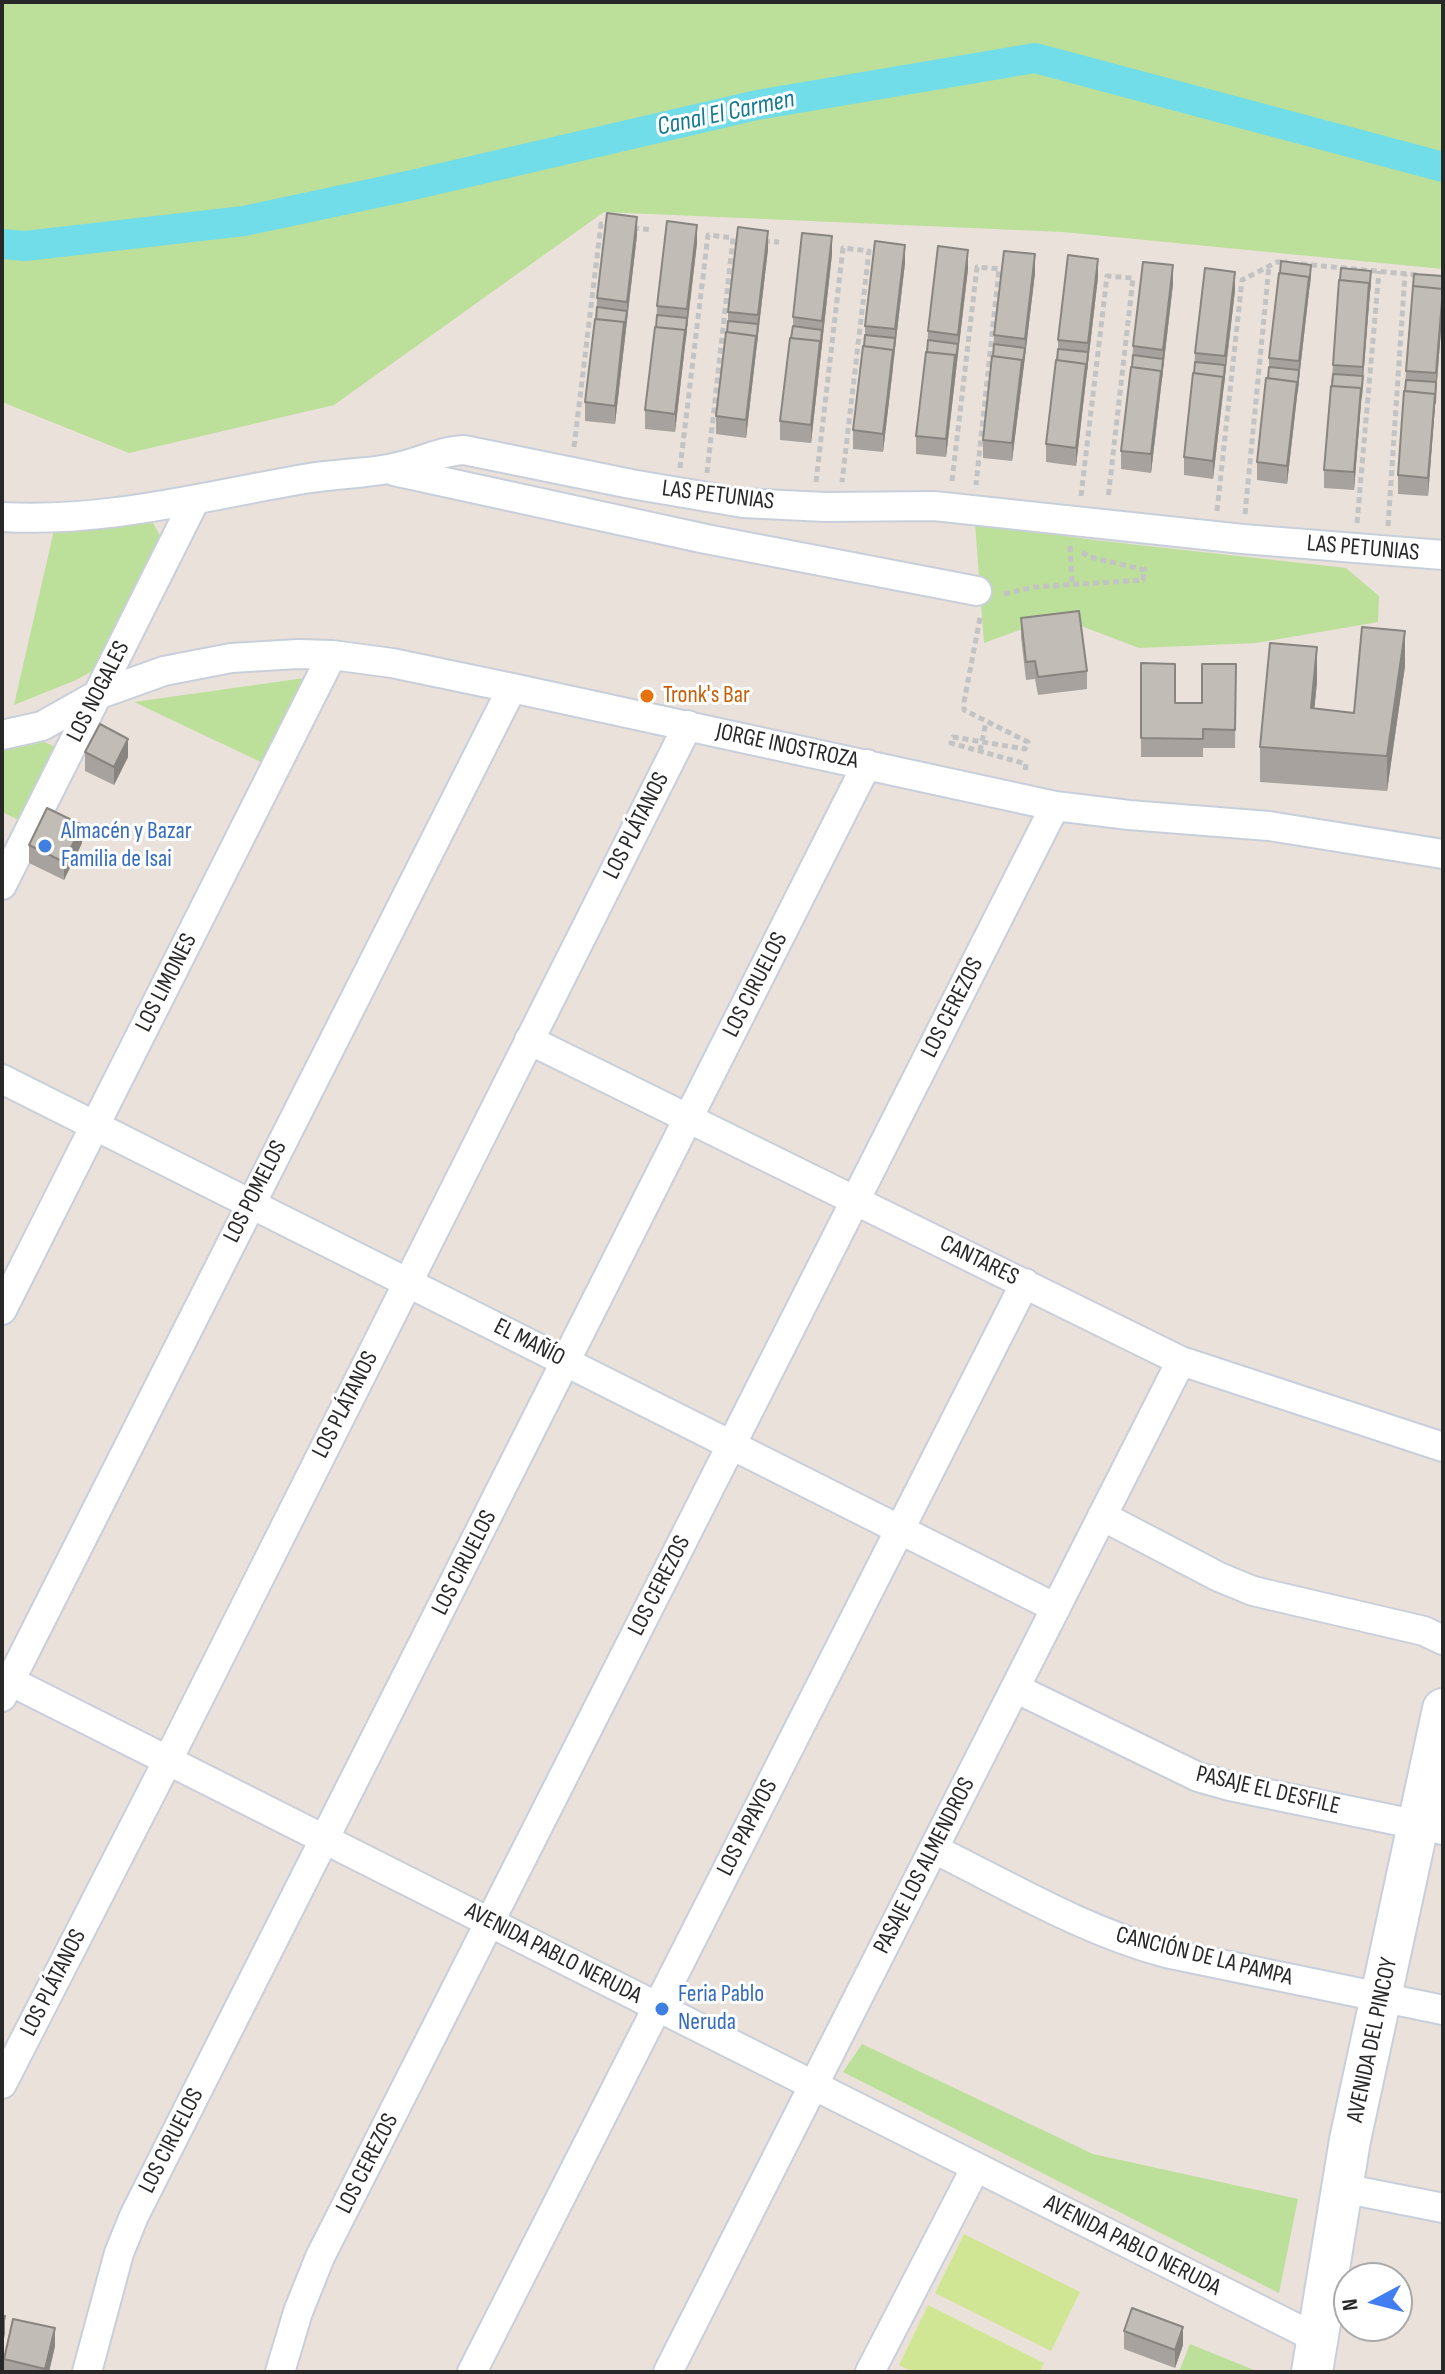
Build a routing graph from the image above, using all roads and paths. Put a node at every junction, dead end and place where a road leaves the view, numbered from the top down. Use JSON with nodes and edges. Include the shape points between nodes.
{"nodes":[{"id":1,"x":614,"y":226,"type":"edge"},
{"id":2,"x":627,"y":227,"type":"edge"},
{"id":3,"x":653,"y":230,"type":"dead end"},
{"id":4,"x":733,"y":238,"type":"junction"},
{"id":5,"x":779,"y":242,"type":"dead end"},
{"id":6,"x":1269,"y":266,"type":"junction"},
{"id":7,"x":1379,"y":271,"type":"junction"},
{"id":8,"x":1405,"y":274,"type":"junction"},
{"id":9,"x":1430,"y":276,"type":"edge"},
{"id":10,"x":388,"y":470,"type":"junction"},
{"id":11,"x":571,"y":471,"type":"junction"},
{"id":12,"x":690,"y":495,"type":"junction"},
{"id":13,"x":195,"y":500,"type":"junction"},
{"id":14,"x":826,"y":507,"type":"junction"},
{"id":15,"x":961,"y":508,"type":"junction"},
{"id":16,"x":2,"y":517,"type":"edge"},
{"id":17,"x":1080,"y":528,"type":"junction"},
{"id":18,"x":1215,"y":535,"type":"junction"},
{"id":19,"x":1243,"y":539,"type":"junction"},
{"id":20,"x":1354,"y":548,"type":"junction"},
{"id":21,"x":1386,"y":551,"type":"junction"},
{"id":22,"x":1443,"y":555,"type":"edge"},
{"id":23,"x":1072,"y":584,"type":"junction"},
{"id":24,"x":984,"y":600,"type":"junction"},
{"id":25,"x":332,"y":655,"type":"junction"},
{"id":26,"x":512,"y":688,"type":"junction"},
{"id":27,"x":97,"y":695,"type":"junction"},
{"id":28,"x":986,"y":722,"type":"junction"},
{"id":29,"x":688,"y":725,"type":"junction"},
{"id":30,"x":2,"y":735,"type":"edge"},
{"id":31,"x":983,"y":742,"type":"junction"},
{"id":32,"x":980,"y":751,"type":"junction"},
{"id":33,"x":867,"y":764,"type":"junction"},
{"id":34,"x":1024,"y":797,"type":"junction"},
{"id":35,"x":1055,"y":806,"type":"junction"},
{"id":36,"x":1443,"y":854,"type":"edge"},
{"id":37,"x":2,"y":885,"type":"edge"},
{"id":38,"x":529,"y":1040,"type":"junction"},
{"id":39,"x":2,"y":1079,"type":"edge"},
{"id":40,"x":689,"y":1118,"type":"junction"},
{"id":41,"x":95,"y":1126,"type":"junction"},
{"id":42,"x":856,"y":1199,"type":"junction"},
{"id":43,"x":250,"y":1203,"type":"junction"},
{"id":44,"x":408,"y":1283,"type":"junction"},
{"id":45,"x":1025,"y":1283,"type":"junction"},
{"id":46,"x":2,"y":1310,"type":"edge"},
{"id":47,"x":1181,"y":1361,"type":"junction"},
{"id":48,"x":567,"y":1362,"type":"junction"},
{"id":49,"x":732,"y":1445,"type":"junction"},
{"id":50,"x":1443,"y":1447,"type":"edge"},
{"id":51,"x":1102,"y":1516,"type":"junction"},
{"id":52,"x":900,"y":1530,"type":"junction"},
{"id":53,"x":1056,"y":1608,"type":"junction"},
{"id":54,"x":1443,"y":1640,"type":"edge"},
{"id":55,"x":5,"y":1685,"type":"edge"},
{"id":56,"x":1015,"y":1688,"type":"junction"},
{"id":57,"x":1443,"y":1709,"type":"edge"},
{"id":58,"x":168,"y":1760,"type":"junction"},
{"id":59,"x":1431,"y":1827,"type":"edge"},
{"id":60,"x":326,"y":1840,"type":"junction"},
{"id":61,"x":934,"y":1849,"type":"junction"},
{"id":62,"x":490,"y":1923,"type":"junction"},
{"id":63,"x":1382,"y":1998,"type":"junction"},
{"id":64,"x":657,"y":2007,"type":"junction"},
{"id":65,"x":1443,"y":2010,"type":"edge"},
{"id":66,"x":2,"y":2084,"type":"edge"},
{"id":67,"x":814,"y":2086,"type":"junction"},
{"id":68,"x":976,"y":2167,"type":"junction"},
{"id":69,"x":1342,"y":2188,"type":"junction"},
{"id":70,"x":1443,"y":2208,"type":"edge"},
{"id":71,"x":1315,"y":2356,"type":"edge"},
{"id":72,"x":87,"y":2372,"type":"edge"},
{"id":73,"x":280,"y":2372,"type":"edge"},
{"id":74,"x":472,"y":2372,"type":"edge"},
{"id":75,"x":668,"y":2372,"type":"edge"},
{"id":76,"x":870,"y":2372,"type":"edge"}],
"edges":[{"from":1,"to":11,"type":"path","via":[[601,224]]},
{"from":2,"to":3,"type":"path"},
{"from":4,"to":5,"type":"path"},
{"from":4,"to":12,"type":"path"},
{"from":4,"to":12,"type":"path","via":[[708,235]]},
{"from":6,"to":7,"type":"path","via":[[1277,262]]},
{"from":6,"to":18,"type":"path","via":[[1242,280]]},
{"from":6,"to":19,"type":"path"},
{"from":7,"to":8,"type":"path"},
{"from":7,"to":20,"type":"path"},
{"from":8,"to":9,"type":"path"},
{"from":8,"to":21,"type":"path"},
{"from":10,"to":11,"type":"street","name":"LAS PETUNIAS","via":[[448,450],[464,450]]},
{"from":10,"to":13,"type":"street","name":"LAS PETUNIAS"},
{"from":10,"to":24,"type":"street"},
{"from":11,"to":12,"type":"street","name":"LAS PETUNIAS"},
{"from":12,"to":14,"type":"street","name":"LAS PETUNIAS"},
{"from":13,"to":16,"type":"street","name":"LAS PETUNIAS","via":[[132,511]]},
{"from":13,"to":27,"type":"street","name":"LOS NOGALES"},
{"from":14,"to":14,"type":"path","via":[[843,248],[869,251]]},
{"from":14,"to":15,"type":"street","name":"LAS PETUNIAS"},
{"from":15,"to":15,"type":"path","via":[[999,269],[977,267]]},
{"from":15,"to":17,"type":"street","name":"LAS PETUNIAS"},
{"from":17,"to":17,"type":"path","via":[[1133,278],[1107,276]]},
{"from":17,"to":18,"type":"street","name":"LAS PETUNIAS"},
{"from":17,"to":23,"type":"path"},
{"from":17,"to":23,"type":"path","via":[[1090,557],[1145,570],[1143,580]]},
{"from":18,"to":19,"type":"street","name":"LAS PETUNIAS"},
{"from":19,"to":20,"type":"street","name":"LAS PETUNIAS"},
{"from":20,"to":21,"type":"street","name":"LAS PETUNIAS"},
{"from":21,"to":22,"type":"street","name":"LAS PETUNIAS"},
{"from":23,"to":24,"type":"path"},
{"from":24,"to":28,"type":"path","via":[[964,710]]},
{"from":25,"to":26,"type":"street","name":"JORGE INOSTROZA"},
{"from":25,"to":27,"type":"street","name":"JORGE INOSTROZA","via":[[265,655],[199,663]]},
{"from":25,"to":41,"type":"street","name":"LOS LIMONES"},
{"from":26,"to":29,"type":"street","name":"JORGE INOSTROZA"},
{"from":26,"to":43,"type":"street","name":"LOS POMELOS"},
{"from":27,"to":30,"type":"street","name":"JORGE INOSTROZA","via":[[42,726]]},
{"from":27,"to":37,"type":"street","name":"LOS NOGALES"},
{"from":28,"to":31,"type":"path"},
{"from":28,"to":31,"type":"path","via":[[1028,742],[1025,749]]},
{"from":29,"to":33,"type":"street","name":"JORGE INOSTROZA"},
{"from":29,"to":38,"type":"street","name":"LOS PLÁTANOS"},
{"from":31,"to":32,"type":"path"},
{"from":31,"to":32,"type":"path","via":[[953,737],[951,743]]},
{"from":32,"to":34,"type":"path","via":[[1026,764]]},
{"from":33,"to":34,"type":"street","name":"JORGE INOSTROZA"},
{"from":33,"to":40,"type":"street","name":"LOS CIRUELOS"},
{"from":34,"to":35,"type":"street","name":"JORGE INOSTROZA"},
{"from":35,"to":36,"type":"street","name":"JORGE INOSTROZA","via":[[1269,826]]},
{"from":35,"to":42,"type":"street","name":"LOS CEREZOS"},
{"from":38,"to":40,"type":"street","name":"CANTARES"},
{"from":38,"to":44,"type":"street","name":"LOS PLÁTANOS"},
{"from":39,"to":41,"type":"street","name":"EL MAÑÍO"},
{"from":40,"to":42,"type":"street","name":"CANTARES"},
{"from":40,"to":48,"type":"street","name":"LOS CIRUELOS"},
{"from":41,"to":43,"type":"street","name":"EL MAÑÍO"},
{"from":41,"to":46,"type":"street","name":"LOS LIMONES"},
{"from":42,"to":45,"type":"street","name":"CANTARES"},
{"from":42,"to":49,"type":"street","name":"LOS CEREZOS"},
{"from":43,"to":44,"type":"street","name":"EL MAÑÍO"},
{"from":43,"to":55,"type":"street","name":"LOS POMELOS"},
{"from":44,"to":48,"type":"street","name":"EL MAÑÍO"},
{"from":44,"to":58,"type":"street","name":"LOS PLÁTANOS"},
{"from":45,"to":47,"type":"street","name":"CANTARES"},
{"from":45,"to":52,"type":"street","name":"LOS PAPAYOS"},
{"from":47,"to":50,"type":"street","name":"CANTARES"},
{"from":47,"to":51,"type":"street","name":"PASAJE LOS ALMENDROS"},
{"from":48,"to":49,"type":"street","name":"EL MAÑÍO"},
{"from":48,"to":60,"type":"street","name":"LOS CIRUELOS"},
{"from":49,"to":52,"type":"street","name":"EL MAÑÍO"},
{"from":49,"to":62,"type":"street","name":"LOS CEREZOS"},
{"from":51,"to":53,"type":"street","name":"PASAJE LOS ALMENDROS"},
{"from":51,"to":54,"type":"street","via":[[1253,1591]]},
{"from":52,"to":53,"type":"street","name":"EL MAÑÍO"},
{"from":52,"to":64,"type":"street","name":"LOS PAPAYOS"},
{"from":53,"to":56,"type":"street","name":"PASAJE LOS ALMENDROS"},
{"from":55,"to":58,"type":"street","name":"AVENIDA PABLO NERUDA"},
{"from":56,"to":59,"type":"street","name":"PASAJE EL DESFILE","via":[[1198,1777]]},
{"from":56,"to":61,"type":"street","name":"PASAJE LOS ALMENDROS"},
{"from":57,"to":59,"type":"street","name":"AVENIDA DEL PINCOY"},
{"from":58,"to":60,"type":"street","name":"AVENIDA PABLO NERUDA"},
{"from":58,"to":66,"type":"street","name":"LOS PLÁTANOS"},
{"from":59,"to":63,"type":"street","name":"AVENIDA DEL PINCOY"},
{"from":60,"to":62,"type":"street","name":"AVENIDA PABLO NERUDA"},
{"from":60,"to":72,"type":"street","name":"LOS CIRUELOS","via":[[134,2216]]},
{"from":61,"to":63,"type":"street","name":"CANCIÓN DE LA PAMPA","via":[[1131,1944]]},
{"from":61,"to":67,"type":"street","name":"PASAJE LOS ALMENDROS"},
{"from":62,"to":64,"type":"street","name":"AVENIDA PABLO NERUDA"},
{"from":62,"to":73,"type":"street","name":"LOS CEREZOS","via":[[320,2257]]},
{"from":63,"to":65,"type":"street","name":"CANCIÓN DE LA PAMPA"},
{"from":63,"to":69,"type":"street","name":"AVENIDA DEL PINCOY"},
{"from":64,"to":67,"type":"street","name":"AVENIDA PABLO NERUDA"},
{"from":64,"to":74,"type":"street","name":"LOS PAPAYOS"},
{"from":67,"to":68,"type":"street","name":"AVENIDA PABLO NERUDA"},
{"from":67,"to":75,"type":"street","name":"PASAJE LOS ALMENDROS"},
{"from":68,"to":71,"type":"street","name":"AVENIDA PABLO NERUDA"},
{"from":68,"to":76,"type":"street"},
{"from":69,"to":70,"type":"street"},
{"from":69,"to":71,"type":"street","name":"AVENIDA DEL PINCOY"}]}
